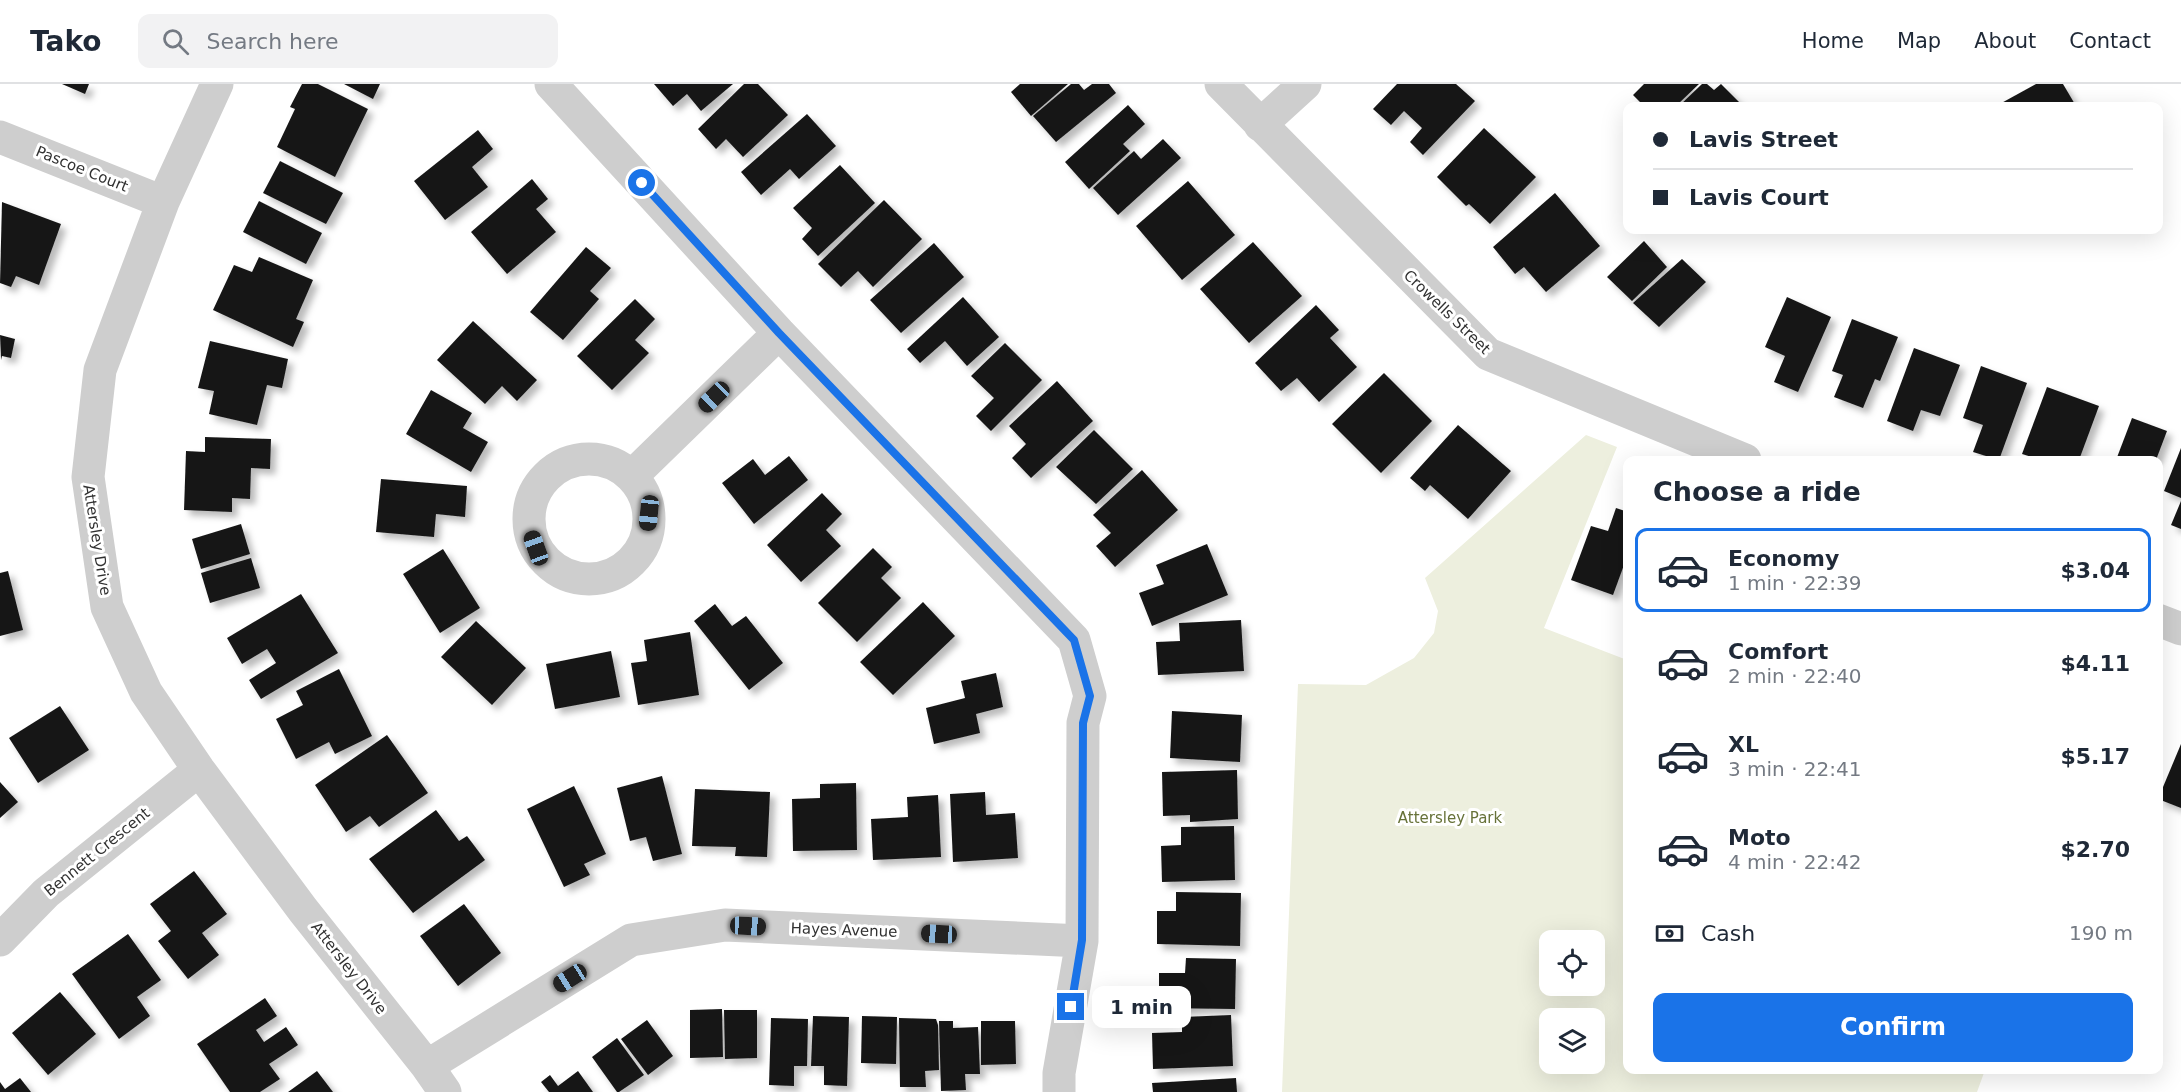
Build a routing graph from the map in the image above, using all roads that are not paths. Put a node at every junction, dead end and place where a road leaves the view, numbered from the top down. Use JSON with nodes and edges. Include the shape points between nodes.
{"nodes":[{"id":1,"x":217,"y":84,"type":"edge"},
{"id":2,"x":551,"y":84,"type":"edge"},
{"id":3,"x":1221,"y":84,"type":"edge"},
{"id":4,"x":1305,"y":84,"type":"edge"},
{"id":5,"x":1260,"y":125,"type":"junction"},
{"id":6,"x":0,"y":137,"type":"edge"},
{"id":7,"x":163,"y":202,"type":"junction"},
{"id":8,"x":779,"y":333,"type":"junction"},
{"id":9,"x":1735,"y":456,"type":"edge"},
{"id":10,"x":632,"y":477,"type":"dead end"},
{"id":11,"x":2163,"y":622,"type":"edge"},
{"id":12,"x":2181,"y":629,"type":"edge"},
{"id":13,"x":199,"y":770,"type":"junction"},
{"id":14,"x":0,"y":940,"type":"edge"},
{"id":15,"x":1082,"y":940,"type":"junction"},
{"id":16,"x":436,"y":1079,"type":"edge"},
{"id":17,"x":1059,"y":1092,"type":"edge"}],
"edges":[{"from":1,"to":7,"type":"street","name":"Attersley Drive"},
{"from":2,"to":8,"type":"street"},
{"from":3,"to":5,"type":"street","name":"Crowells Street"},
{"from":4,"to":5,"type":"street"},
{"from":5,"to":9,"type":"street","name":"Crowells Street","via":[[1488,354]]},
{"from":6,"to":7,"type":"street","name":"Pascoe Court"},
{"from":7,"to":13,"type":"street","name":"Attersley Drive","via":[[100,370],[88,477],[107,607],[146,692]]},
{"from":8,"to":10,"type":"street"},
{"from":8,"to":15,"type":"street","via":[[1074,640],[1090,696],[1083,723]]},
{"from":11,"to":12,"type":"street"},
{"from":13,"to":14,"type":"street","name":"Bennett Crescent","via":[[46,893]]},
{"from":13,"to":16,"type":"street","name":"Attersley Drive"},
{"from":15,"to":16,"type":"street","name":"Hayes Avenue","via":[[725,925],[631,940]]},
{"from":15,"to":17,"type":"street"}]}
